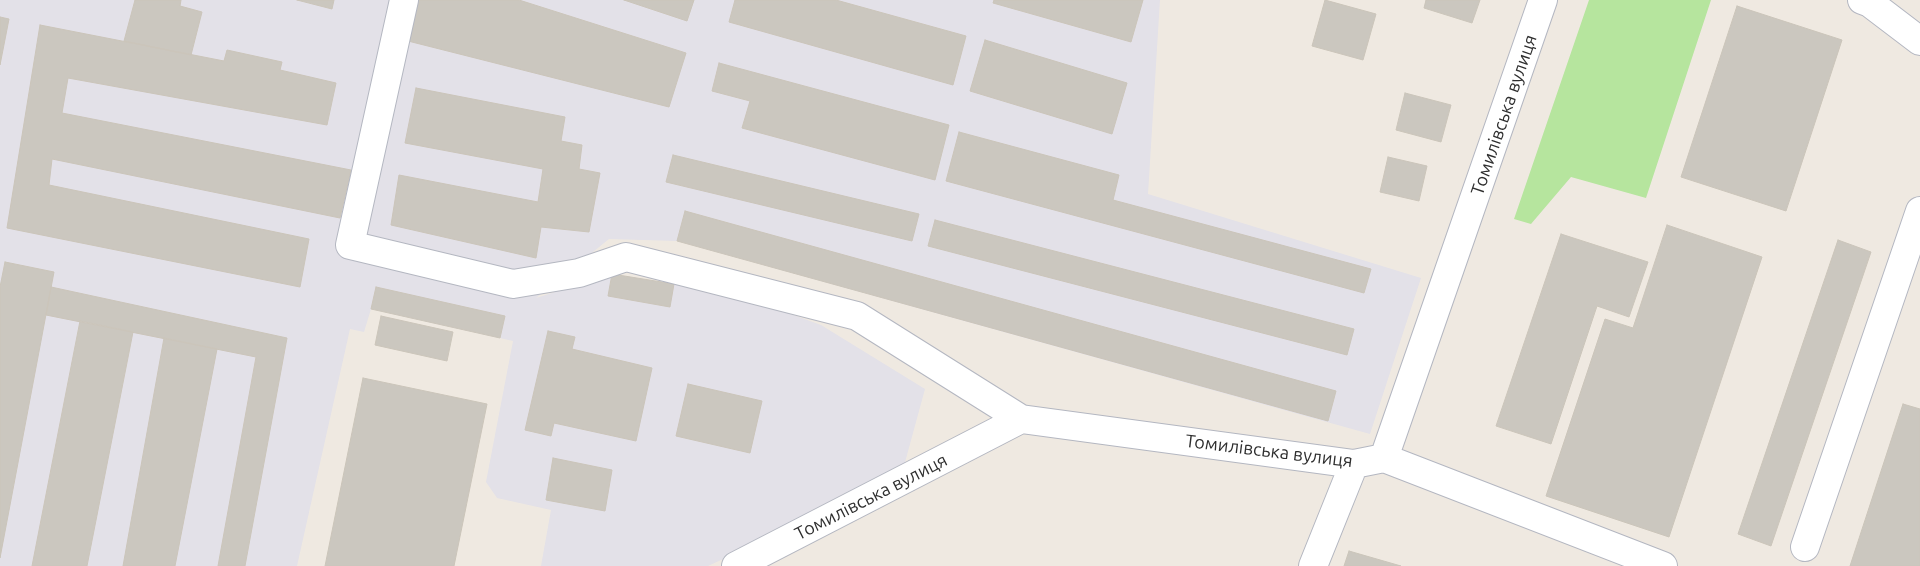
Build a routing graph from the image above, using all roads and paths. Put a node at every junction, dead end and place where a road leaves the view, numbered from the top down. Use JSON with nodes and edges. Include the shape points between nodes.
{"nodes":[{"id":1,"x":404,"y":0,"type":"edge"},
{"id":2,"x":1543,"y":0,"type":"edge"},
{"id":3,"x":1862,"y":0,"type":"edge"},
{"id":4,"x":1920,"y":41,"type":"edge"},
{"id":5,"x":1920,"y":211,"type":"edge"},
{"id":6,"x":1021,"y":419,"type":"junction"},
{"id":7,"x":1384,"y":458,"type":"junction"},
{"id":8,"x":1354,"y":464,"type":"junction"},
{"id":9,"x":1805,"y":547,"type":"dead end"},
{"id":10,"x":736,"y":566,"type":"edge"},
{"id":11,"x":1313,"y":566,"type":"edge"},
{"id":12,"x":1663,"y":566,"type":"edge"}],
"edges":[{"from":1,"to":6,"type":"street","via":[[350,245],[513,284],[579,273],[626,258],[857,316]]},
{"from":2,"to":7,"type":"street","name":"Томилівська вулиця"},
{"from":3,"to":4,"type":"street"},
{"from":5,"to":9,"type":"street"},
{"from":6,"to":8,"type":"street","name":"Томилівська вулиця"},
{"from":6,"to":10,"type":"street","name":"Томилівська вулиця"},
{"from":7,"to":8,"type":"street","name":"Томилівська вулиця"},
{"from":7,"to":12,"type":"street"},
{"from":8,"to":11,"type":"street"}]}
